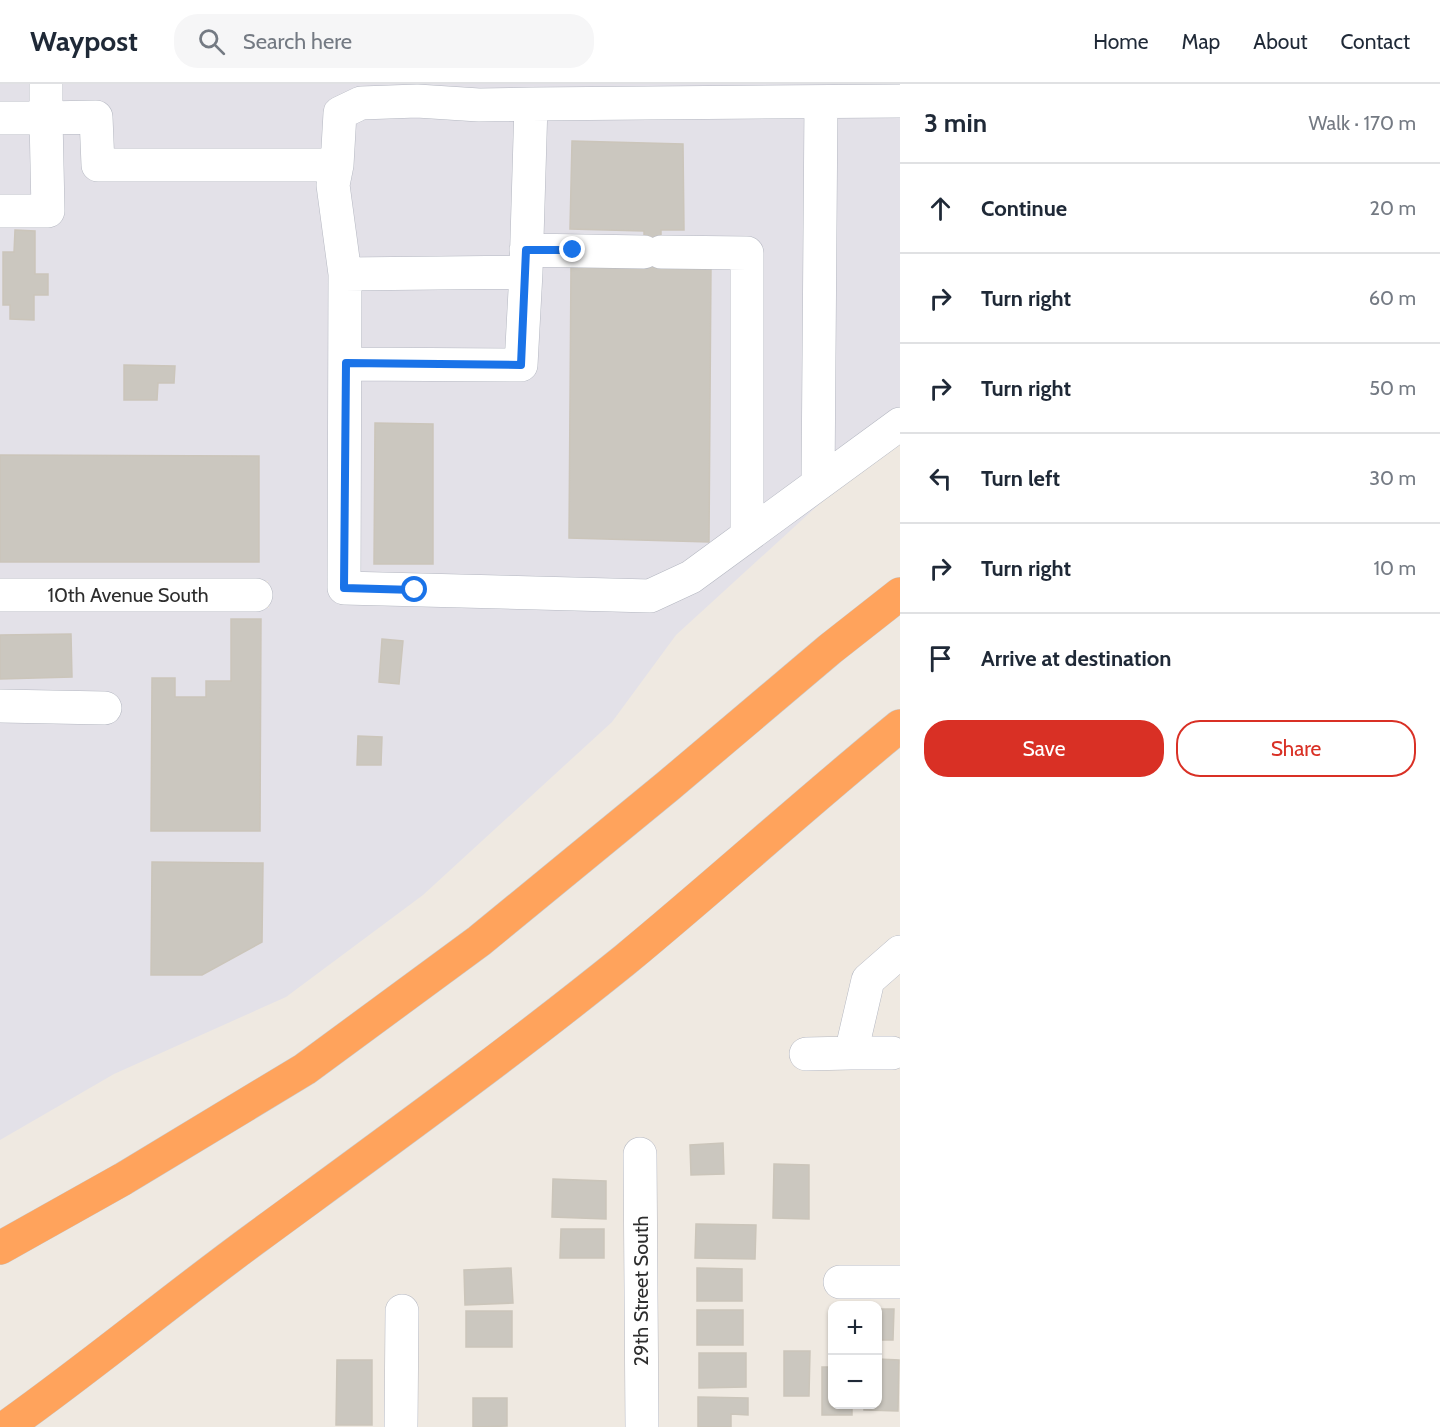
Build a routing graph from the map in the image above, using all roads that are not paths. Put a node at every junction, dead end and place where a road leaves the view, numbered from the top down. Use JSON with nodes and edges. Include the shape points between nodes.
{"nodes":[{"id":1,"x":46,"y":84,"type":"edge"},
{"id":2,"x":900,"y":101,"type":"edge"},
{"id":3,"x":820,"y":102,"type":"junction"},
{"id":4,"x":531,"y":104,"type":"junction"},
{"id":5,"x":0,"y":118,"type":"edge"},
{"id":6,"x":46,"y":118,"type":"junction"},
{"id":7,"x":337,"y":165,"type":"junction"},
{"id":8,"x":0,"y":212,"type":"edge"},
{"id":9,"x":526,"y":261,"type":"junction"},
{"id":10,"x":345,"y":274,"type":"junction"},
{"id":11,"x":346,"y":363,"type":"junction"},
{"id":12,"x":900,"y":424,"type":"edge"},
{"id":13,"x":818,"y":484,"type":"junction"},
{"id":14,"x":747,"y":536,"type":"junction"},
{"id":15,"x":900,"y":594,"type":"edge"},
{"id":16,"x":0,"y":595,"type":"edge"},
{"id":17,"x":256,"y":595,"type":"dead end"},
{"id":18,"x":0,"y":706,"type":"edge"},
{"id":19,"x":105,"y":708,"type":"dead end"},
{"id":20,"x":900,"y":726,"type":"edge"},
{"id":21,"x":900,"y":952,"type":"edge"},
{"id":22,"x":851,"y":1053,"type":"junction"},
{"id":23,"x":892,"y":1053,"type":"dead end"},
{"id":24,"x":806,"y":1054,"type":"dead end"},
{"id":25,"x":640,"y":1154,"type":"dead end"},
{"id":26,"x":0,"y":1248,"type":"edge"},
{"id":27,"x":840,"y":1282,"type":"dead end"},
{"id":28,"x":900,"y":1282,"type":"edge"},
{"id":29,"x":402,"y":1311,"type":"dead end"},
{"id":30,"x":6,"y":1427,"type":"edge"},
{"id":31,"x":401,"y":1427,"type":"edge"},
{"id":32,"x":642,"y":1427,"type":"edge"}],
"edges":[{"from":1,"to":6,"type":"street"},
{"from":2,"to":3,"type":"street"},
{"from":3,"to":4,"type":"street"},
{"from":3,"to":13,"type":"street"},
{"from":4,"to":7,"type":"street","via":[[361,103],[340,113]]},
{"from":4,"to":9,"type":"street"},
{"from":5,"to":6,"type":"street"},
{"from":6,"to":7,"type":"street","via":[[96,117],[98,165]]},
{"from":6,"to":8,"type":"street","via":[[48,211]]},
{"from":7,"to":10,"type":"street","via":[[333,185]]},
{"from":9,"to":10,"type":"street"},
{"from":9,"to":11,"type":"street","via":[[521,365]]},
{"from":9,"to":14,"type":"street","via":[[652,252],[747,253]]},
{"from":10,"to":11,"type":"street"},
{"from":11,"to":14,"type":"street","via":[[344,588],[650,596],[691,577]]},
{"from":12,"to":13,"type":"street"},
{"from":13,"to":14,"type":"street"},
{"from":15,"to":26,"type":"highway","via":[[479,941],[305,1069]]},
{"from":16,"to":17,"type":"street","name":"10th Avenue South"},
{"from":18,"to":19,"type":"street"},
{"from":20,"to":30,"type":"highway","via":[[617,966],[407,1129]]},
{"from":21,"to":22,"type":"street","via":[[868,980]]},
{"from":22,"to":23,"type":"street"},
{"from":22,"to":24,"type":"street"},
{"from":25,"to":32,"type":"street","name":"29th Street South"},
{"from":27,"to":28,"type":"street"},
{"from":29,"to":31,"type":"street"}]}
